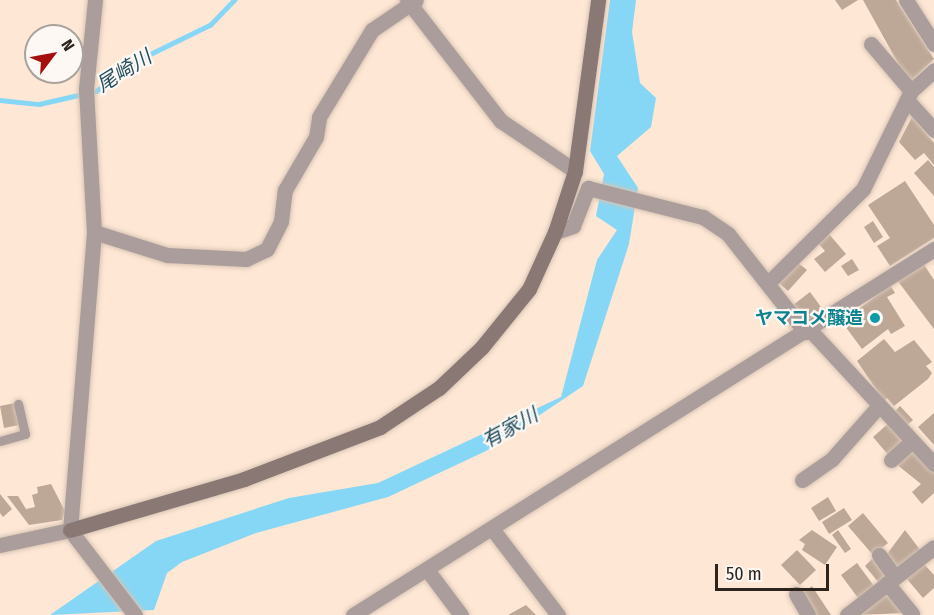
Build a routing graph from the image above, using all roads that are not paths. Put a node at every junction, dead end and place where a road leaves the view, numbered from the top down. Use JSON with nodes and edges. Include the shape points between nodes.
{"nodes":[{"id":1,"x":95,"y":0,"type":"edge"},
{"id":2,"x":597,"y":0,"type":"edge"},
{"id":3,"x":906,"y":0,"type":"edge"},
{"id":4,"x":411,"y":2,"type":"edge"},
{"id":5,"x":871,"y":44,"type":"dead end"},
{"id":6,"x":934,"y":44,"type":"edge"},
{"id":7,"x":934,"y":70,"type":"edge"},
{"id":8,"x":910,"y":96,"type":"junction"},
{"id":9,"x":934,"y":130,"type":"edge"},
{"id":10,"x":575,"y":171,"type":"junction"},
{"id":11,"x":94,"y":232,"type":"junction"},
{"id":12,"x":555,"y":232,"type":"junction"},
{"id":13,"x":934,"y":249,"type":"edge"},
{"id":14,"x":768,"y":283,"type":"junction"},
{"id":15,"x":807,"y":330,"type":"junction"},
{"id":16,"x":18,"y":404,"type":"dead end"},
{"id":17,"x":877,"y":408,"type":"junction"},
{"id":18,"x":0,"y":441,"type":"edge"},
{"id":19,"x":911,"y":442,"type":"junction"},
{"id":20,"x":891,"y":460,"type":"dead end"},
{"id":21,"x":934,"y":464,"type":"edge"},
{"id":22,"x":802,"y":480,"type":"dead end"},
{"id":23,"x":70,"y":530,"type":"junction"},
{"id":24,"x":493,"y":530,"type":"junction"},
{"id":25,"x":0,"y":545,"type":"edge"},
{"id":26,"x":934,"y":547,"type":"edge"},
{"id":27,"x":879,"y":555,"type":"dead end"},
{"id":28,"x":428,"y":571,"type":"junction"},
{"id":29,"x":891,"y":580,"type":"junction"},
{"id":30,"x":796,"y":594,"type":"dead end"},
{"id":31,"x":912,"y":614,"type":"edge"},
{"id":32,"x":135,"y":615,"type":"edge"},
{"id":33,"x":353,"y":615,"type":"edge"},
{"id":34,"x":461,"y":615,"type":"edge"},
{"id":35,"x":558,"y":615,"type":"edge"},
{"id":36,"x":808,"y":615,"type":"edge"},
{"id":37,"x":847,"y":615,"type":"edge"}],
"edges":[{"from":1,"to":11,"type":"street","via":[[87,94]]},
{"from":2,"to":10,"type":"street"},
{"from":3,"to":6,"type":"street"},
{"from":4,"to":10,"type":"street","via":[[501,121]]},
{"from":4,"to":11,"type":"street","via":[[372,30],[319,117],[316,137],[285,190],[281,221],[267,249],[246,259],[167,255]]},
{"from":5,"to":8,"type":"street"},
{"from":7,"to":8,"type":"street"},
{"from":8,"to":9,"type":"street"},
{"from":8,"to":14,"type":"street","via":[[863,189]]},
{"from":10,"to":12,"type":"street"},
{"from":11,"to":23,"type":"street"},
{"from":12,"to":14,"type":"street","via":[[573,226],[588,188],[667,206],[703,217],[728,234]]},
{"from":12,"to":23,"type":"street","via":[[529,289],[482,347],[439,388],[381,427],[244,479]]},
{"from":13,"to":15,"type":"street"},
{"from":14,"to":15,"type":"street"},
{"from":15,"to":17,"type":"street"},
{"from":15,"to":24,"type":"street"},
{"from":16,"to":18,"type":"lane","via":[[25,434]]},
{"from":17,"to":19,"type":"street"},
{"from":17,"to":22,"type":"street","via":[[832,459]]},
{"from":19,"to":20,"type":"street"},
{"from":19,"to":21,"type":"street"},
{"from":23,"to":25,"type":"street"},
{"from":23,"to":32,"type":"street"},
{"from":24,"to":28,"type":"street"},
{"from":24,"to":35,"type":"street"},
{"from":26,"to":29,"type":"street"},
{"from":27,"to":29,"type":"street"},
{"from":28,"to":33,"type":"street"},
{"from":28,"to":34,"type":"street"},
{"from":29,"to":31,"type":"street"},
{"from":29,"to":37,"type":"street"},
{"from":30,"to":36,"type":"street"}]}
